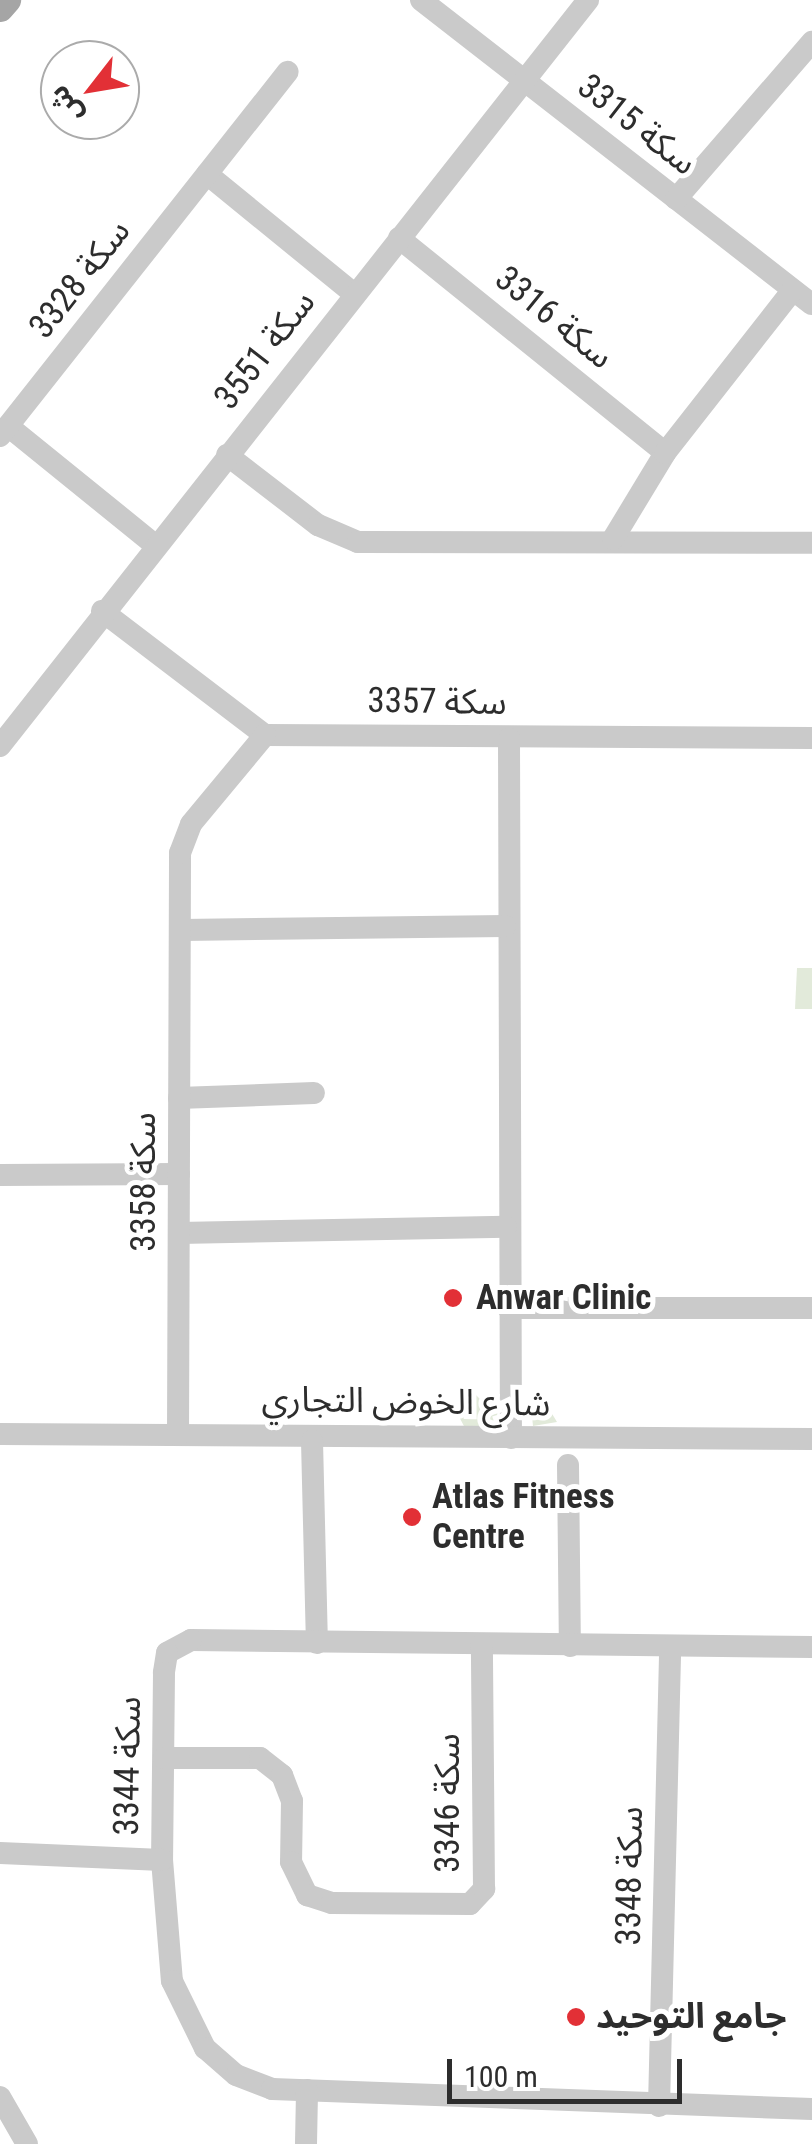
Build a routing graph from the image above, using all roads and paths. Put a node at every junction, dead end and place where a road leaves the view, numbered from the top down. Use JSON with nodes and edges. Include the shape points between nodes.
{"nodes":[{"id":1,"x":7,"y":0,"type":"edge"},
{"id":2,"x":421,"y":0,"type":"edge"},
{"id":3,"x":588,"y":0,"type":"edge"},
{"id":4,"x":0,"y":8,"type":"edge"},
{"id":5,"x":812,"y":43,"type":"edge"},
{"id":6,"x":287,"y":72,"type":"dead end"},
{"id":7,"x":523,"y":81,"type":"junction"},
{"id":8,"x":207,"y":174,"type":"junction"},
{"id":9,"x":676,"y":199,"type":"junction"},
{"id":10,"x":399,"y":238,"type":"junction"},
{"id":11,"x":354,"y":294,"type":"junction"},
{"id":12,"x":803,"y":297,"type":"edge"},
{"id":13,"x":4,"y":431,"type":"edge"},
{"id":14,"x":664,"y":453,"type":"junction"},
{"id":15,"x":226,"y":455,"type":"junction"},
{"id":16,"x":613,"y":538,"type":"junction"},
{"id":17,"x":812,"y":543,"type":"edge"},
{"id":18,"x":155,"y":545,"type":"junction"},
{"id":19,"x":102,"y":612,"type":"junction"},
{"id":20,"x":265,"y":735,"type":"junction"},
{"id":21,"x":812,"y":738,"type":"edge"},
{"id":22,"x":509,"y":739,"type":"junction"},
{"id":23,"x":0,"y":746,"type":"edge"},
{"id":24,"x":505,"y":926,"type":"junction"},
{"id":25,"x":182,"y":930,"type":"junction"},
{"id":26,"x":314,"y":1093,"type":"dead end"},
{"id":27,"x":178,"y":1098,"type":"junction"},
{"id":28,"x":178,"y":1174,"type":"junction"},
{"id":29,"x":0,"y":1175,"type":"edge"},
{"id":30,"x":506,"y":1227,"type":"junction"},
{"id":31,"x":179,"y":1233,"type":"junction"},
{"id":32,"x":508,"y":1308,"type":"junction"},
{"id":33,"x":812,"y":1308,"type":"edge"},
{"id":34,"x":0,"y":1434,"type":"edge"},
{"id":35,"x":178,"y":1435,"type":"junction"},
{"id":36,"x":511,"y":1438,"type":"junction"},
{"id":37,"x":812,"y":1439,"type":"edge"},
{"id":38,"x":312,"y":1441,"type":"junction"},
{"id":39,"x":568,"y":1465,"type":"dead end"},
{"id":40,"x":317,"y":1643,"type":"junction"},
{"id":41,"x":482,"y":1644,"type":"junction"},
{"id":42,"x":570,"y":1646,"type":"junction"},
{"id":43,"x":812,"y":1647,"type":"edge"},
{"id":44,"x":670,"y":1648,"type":"junction"},
{"id":45,"x":164,"y":1758,"type":"junction"},
{"id":46,"x":0,"y":1852,"type":"edge"},
{"id":47,"x":162,"y":1860,"type":"junction"},
{"id":48,"x":307,"y":2090,"type":"junction"},
{"id":49,"x":0,"y":2097,"type":"edge"},
{"id":50,"x":659,"y":2106,"type":"junction"},
{"id":51,"x":812,"y":2110,"type":"edge"},
{"id":52,"x":27,"y":2144,"type":"edge"},
{"id":53,"x":306,"y":2144,"type":"edge"}],
"edges":[{"from":1,"to":4,"type":"main road"},
{"from":2,"to":7,"type":"street","name":"سكة 3315"},
{"from":3,"to":7,"type":"street","name":"سكة 3551"},
{"from":5,"to":9,"type":"street"},
{"from":6,"to":8,"type":"street","name":"سكة 3328"},
{"from":7,"to":9,"type":"street","name":"سكة 3315"},
{"from":7,"to":10,"type":"street","name":"سكة 3551"},
{"from":8,"to":11,"type":"street"},
{"from":8,"to":13,"type":"street","name":"سكة 3328"},
{"from":9,"to":12,"type":"street","name":"سكة 3315"},
{"from":10,"to":11,"type":"street","name":"سكة 3551"},
{"from":10,"to":14,"type":"street","name":"سكة 3316"},
{"from":11,"to":15,"type":"street","name":"سكة 3551"},
{"from":12,"to":14,"type":"street"},
{"from":13,"to":18,"type":"street","name":"سكة 3328"},
{"from":14,"to":16,"type":"street"},
{"from":15,"to":16,"type":"street","via":[[318,525],[358,542]]},
{"from":15,"to":18,"type":"street","name":"سكة 3551"},
{"from":16,"to":17,"type":"street"},
{"from":18,"to":19,"type":"street","name":"سكة 3551"},
{"from":19,"to":20,"type":"street"},
{"from":19,"to":23,"type":"street","name":"سكة 3551"},
{"from":20,"to":22,"type":"street","name":"سكة 3357"},
{"from":20,"to":25,"type":"street","name":"سكة 3358","via":[[182,838]]},
{"from":21,"to":22,"type":"street","name":"سكة 3357"},
{"from":22,"to":24,"type":"street"},
{"from":24,"to":25,"type":"street"},
{"from":24,"to":30,"type":"street"},
{"from":25,"to":27,"type":"street","name":"سكة 3358"},
{"from":26,"to":27,"type":"street"},
{"from":27,"to":28,"type":"street","name":"سكة 3358"},
{"from":28,"to":29,"type":"street"},
{"from":28,"to":31,"type":"street","name":"سكة 3358"},
{"from":30,"to":31,"type":"street"},
{"from":30,"to":32,"type":"street"},
{"from":31,"to":35,"type":"street","name":"سكة 3358"},
{"from":32,"to":33,"type":"street"},
{"from":32,"to":36,"type":"street"},
{"from":34,"to":35,"type":"street","name":"شارع الخوض التجاري"},
{"from":35,"to":38,"type":"street","name":"شارع الخوض التجاري"},
{"from":36,"to":37,"type":"street","name":"شارع الخوض التجاري"},
{"from":36,"to":38,"type":"street","name":"شارع الخوض التجاري"},
{"from":38,"to":40,"type":"street"},
{"from":39,"to":42,"type":"street"},
{"from":40,"to":41,"type":"street"},
{"from":40,"to":45,"type":"street","name":"سكة 3344","via":[[191,1640],[167,1653]]},
{"from":41,"to":42,"type":"street"},
{"from":41,"to":45,"type":"street","name":"سكة 3346","via":[[484,1889],[470,1904],[332,1903],[307,1895],[291,1862],[292,1801],[282,1775],[260,1758]]},
{"from":42,"to":44,"type":"street"},
{"from":43,"to":44,"type":"street"},
{"from":44,"to":50,"type":"street","name":"سكة 3348"},
{"from":45,"to":47,"type":"street","name":"سكة 3344"},
{"from":46,"to":47,"type":"street","name":"سكة 3344"},
{"from":47,"to":48,"type":"street","name":"سكة 3344","via":[[172,1981],[205,2048],[236,2075],[272,2089]]},
{"from":48,"to":50,"type":"street","name":"سكة 3344"},
{"from":48,"to":53,"type":"street"},
{"from":49,"to":52,"type":"street"},
{"from":50,"to":51,"type":"street","name":"سكة 3344"}]}
